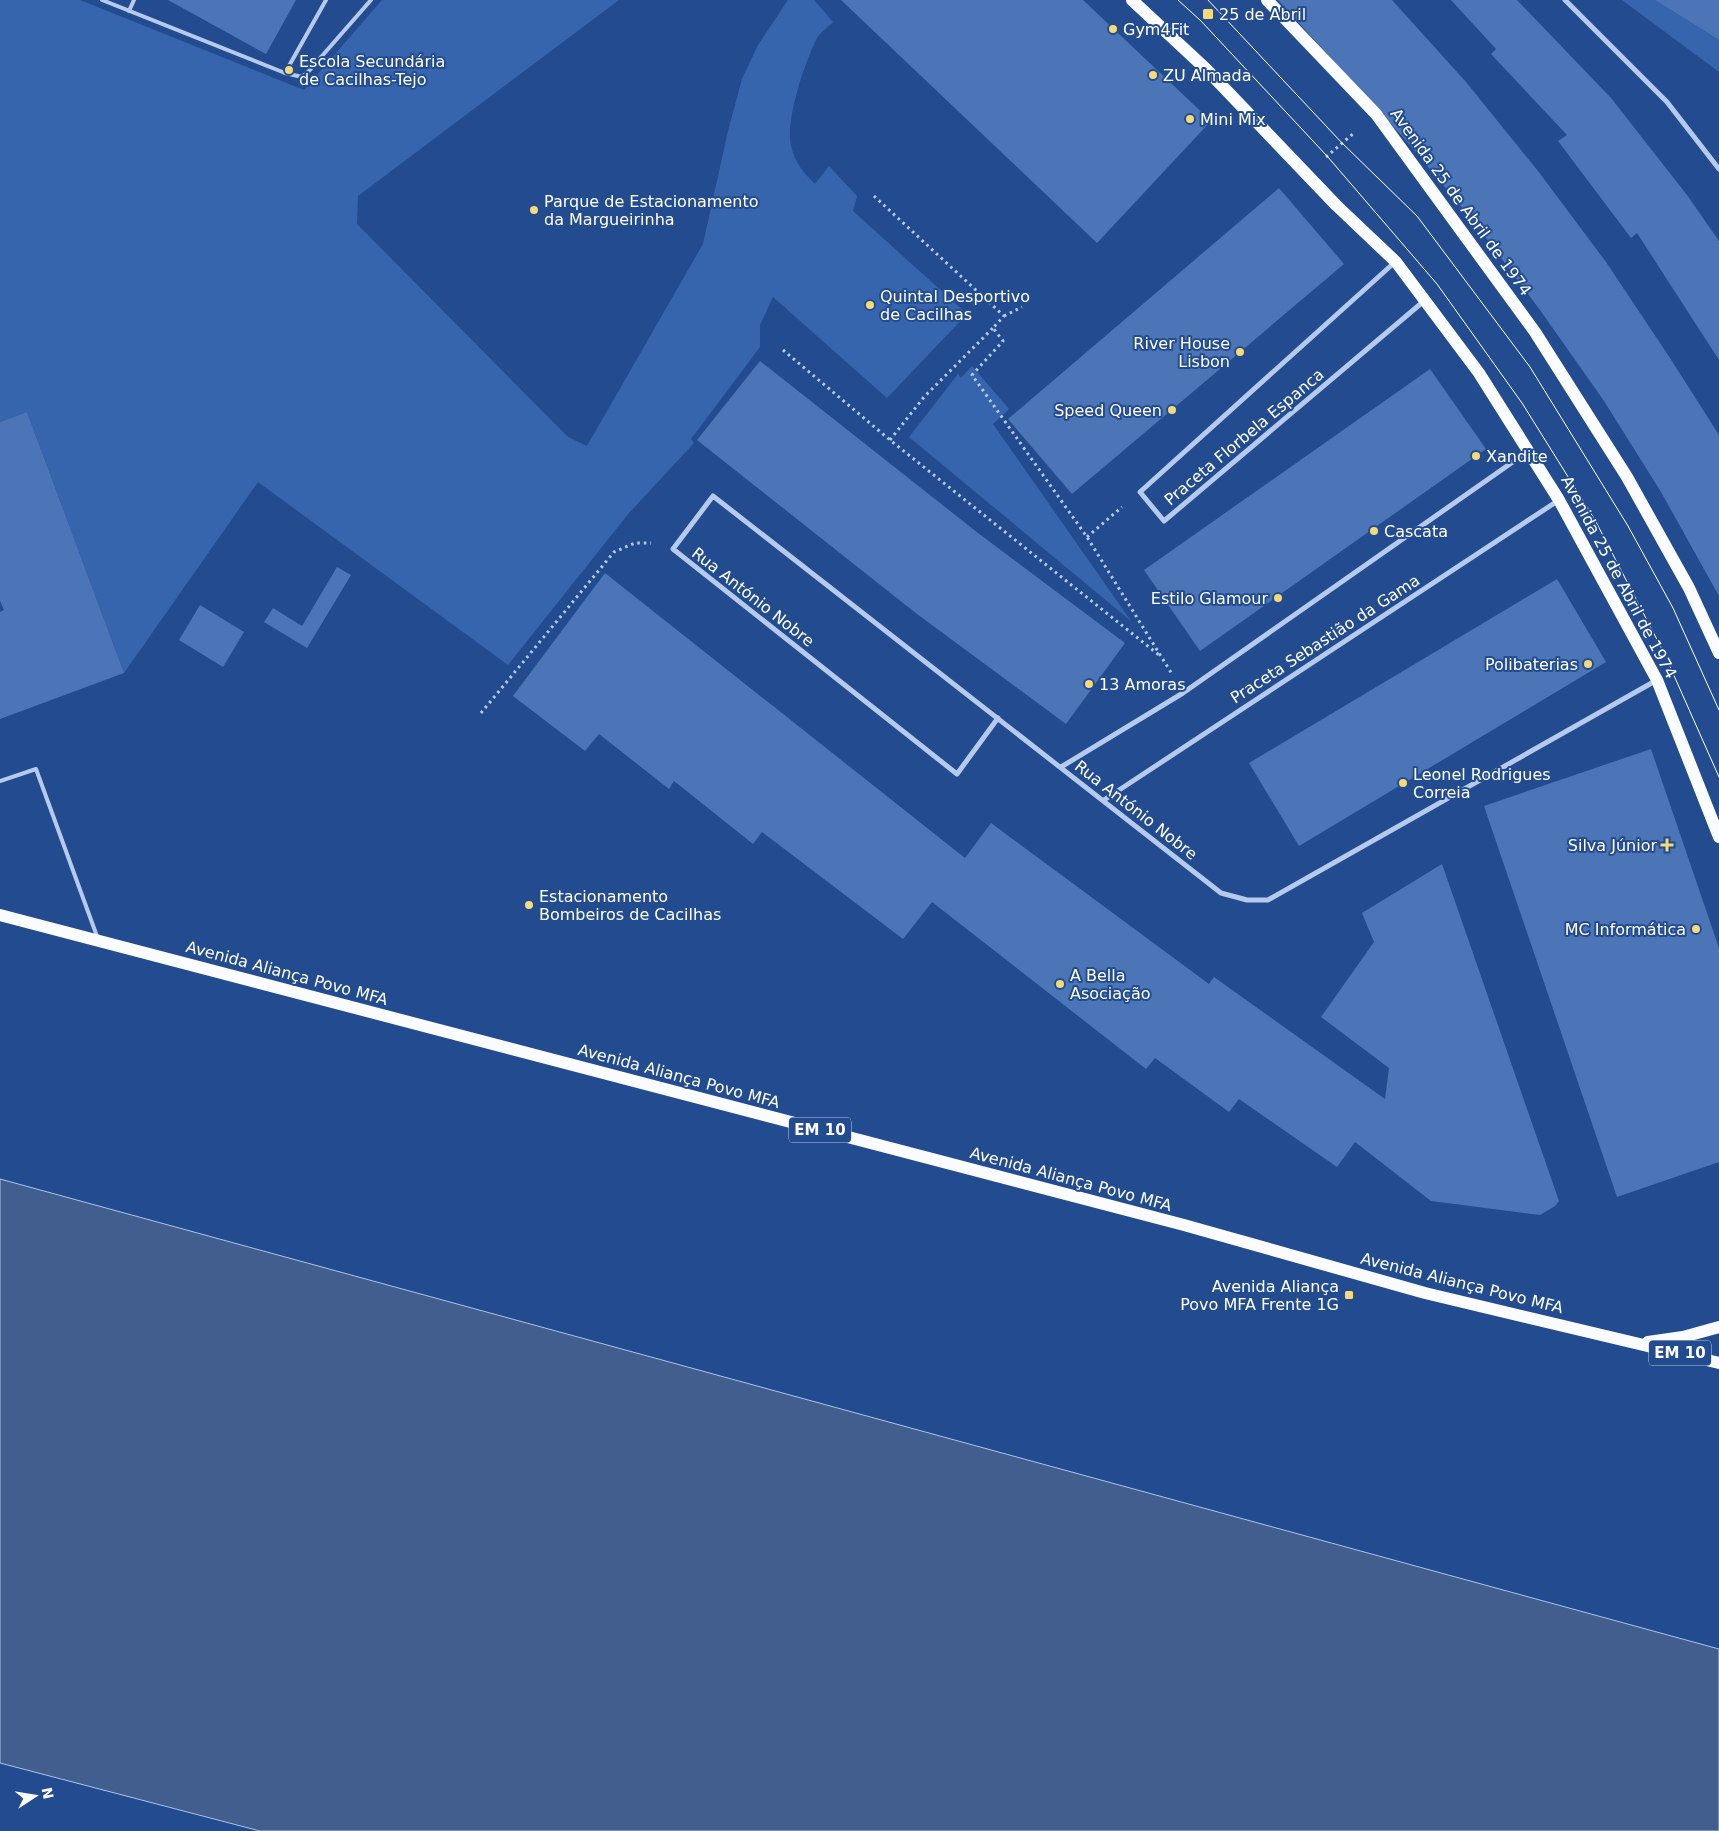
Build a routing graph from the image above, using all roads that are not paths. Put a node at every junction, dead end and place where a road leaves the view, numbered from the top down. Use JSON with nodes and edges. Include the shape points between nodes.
{"nodes":[{"id":1,"x":102,"y":0,"type":"edge"},
{"id":2,"x":134,"y":0,"type":"edge"},
{"id":3,"x":326,"y":0,"type":"edge"},
{"id":4,"x":371,"y":0,"type":"edge"},
{"id":5,"x":1132,"y":0,"type":"edge"},
{"id":6,"x":1267,"y":0,"type":"edge"},
{"id":7,"x":1565,"y":0,"type":"edge"},
{"id":8,"x":129,"y":11,"type":"junction"},
{"id":9,"x":285,"y":73,"type":"junction"},
{"id":10,"x":1719,"y":169,"type":"edge"},
{"id":11,"x":1396,"y":262,"type":"junction"},
{"id":12,"x":1425,"y":300,"type":"junction"},
{"id":13,"x":1530,"y":450,"type":"junction"},
{"id":14,"x":1559,"y":500,"type":"junction"},
{"id":15,"x":1719,"y":653,"type":"edge"},
{"id":16,"x":1657,"y":680,"type":"junction"},
{"id":17,"x":998,"y":718,"type":"junction"},
{"id":18,"x":1061,"y":767,"type":"junction"},
{"id":19,"x":0,"y":782,"type":"edge"},
{"id":20,"x":1104,"y":800,"type":"junction"},
{"id":21,"x":1719,"y":837,"type":"edge"},
{"id":22,"x":0,"y":915,"type":"edge"},
{"id":23,"x":99,"y":941,"type":"junction"},
{"id":24,"x":1719,"y":1327,"type":"edge"},
{"id":25,"x":1641,"y":1343,"type":"junction"},
{"id":26,"x":1719,"y":1363,"type":"edge"}],
"edges":[{"from":1,"to":8,"type":"lane"},
{"from":2,"to":8,"type":"lane"},
{"from":3,"to":9,"type":"lane"},
{"from":4,"to":9,"type":"lane","via":[[308,72],[302,77]]},
{"from":5,"to":11,"type":"main road","name":"Avenida 25 de Abril de 1974","via":[[1206,69],[1336,205]]},
{"from":6,"to":15,"type":"main road","name":"Avenida 25 de Abril de 1974","via":[[1376,114],[1540,340],[1627,477],[1689,588]]},
{"from":7,"to":10,"type":"street","via":[[1667,102]]},
{"from":8,"to":9,"type":"lane"},
{"from":11,"to":12,"type":"main road","name":"Avenida 25 de Abril de 1974"},
{"from":11,"to":12,"type":"street","name":"Praceta Florbela Espanca","via":[[1140,492],[1164,521]]},
{"from":12,"to":13,"type":"main road","name":"Avenida 25 de Abril de 1974","via":[[1480,373]]},
{"from":13,"to":14,"type":"main road","name":"Avenida 25 de Abril de 1974"},
{"from":13,"to":18,"type":"street","name":"Praceta Sebastião da Gama","via":[[1183,693]]},
{"from":14,"to":16,"type":"main road","name":"Avenida 25 de Abril de 1974"},
{"from":14,"to":20,"type":"street","name":"Praceta Sebastião da Gama"},
{"from":16,"to":20,"type":"street","name":"Rua António Nobre","via":[[1268,900],[1247,900],[1221,893]]},
{"from":16,"to":21,"type":"main road","name":"Avenida 25 de Abril de 1974"},
{"from":17,"to":17,"type":"street","name":"Rua António Nobre","via":[[713,496],[673,549],[957,774]]},
{"from":17,"to":18,"type":"street","name":"Rua António Nobre"},
{"from":18,"to":20,"type":"street","name":"Rua António Nobre"},
{"from":19,"to":23,"type":"lane","via":[[36,769]]},
{"from":22,"to":23,"type":"main road","name":"Avenida Aliança Povo MFA","number":"EM 10"},
{"from":23,"to":25,"type":"main road","name":"Avenida Aliança Povo MFA","number":"EM 10","via":[[1184,1225],[1425,1293]]},
{"from":24,"to":25,"type":"main road","name":"Avenida Aliança Povo MFA","number":"EM 10","via":[[1683,1337]]},
{"from":25,"to":26,"type":"main road","name":"Avenida Aliança Povo MFA","number":"EM 10"}]}
